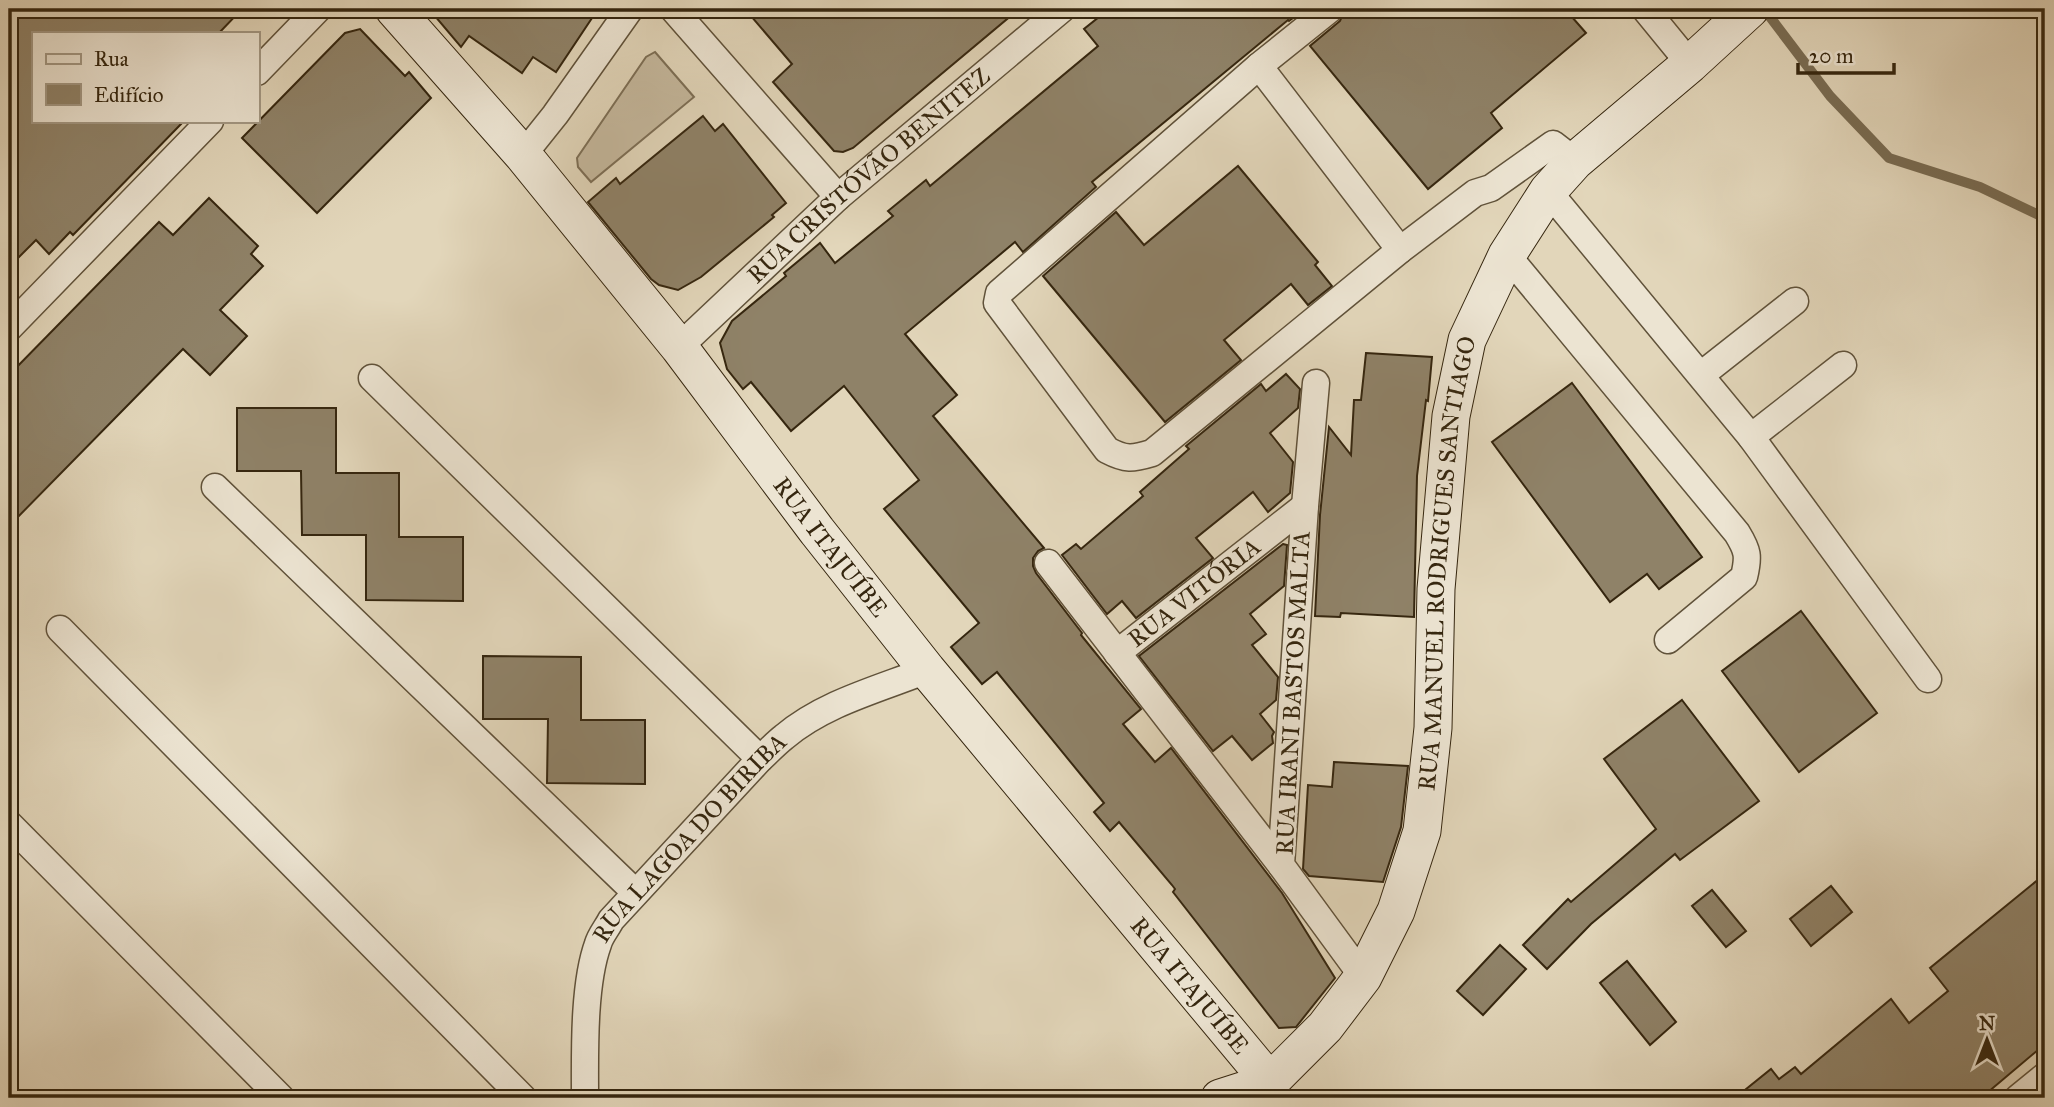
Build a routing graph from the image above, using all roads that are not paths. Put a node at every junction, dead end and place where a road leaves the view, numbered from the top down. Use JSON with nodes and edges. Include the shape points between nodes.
{"nodes":[{"id":1,"x":318,"y":9,"type":"edge"},
{"id":2,"x":394,"y":9,"type":"edge"},
{"id":3,"x":629,"y":9,"type":"edge"},
{"id":4,"x":673,"y":9,"type":"edge"},
{"id":5,"x":1062,"y":9,"type":"edge"},
{"id":6,"x":1330,"y":9,"type":"edge"},
{"id":7,"x":1645,"y":9,"type":"edge"},
{"id":8,"x":1750,"y":9,"type":"edge"},
{"id":9,"x":1703,"y":52,"type":"junction"},
{"id":10,"x":1259,"y":66,"type":"junction"},
{"id":11,"x":259,"y":70,"type":"edge"},
{"id":12,"x":209,"y":122,"type":"edge"},
{"id":13,"x":523,"y":155,"type":"junction"},
{"id":14,"x":1575,"y":161,"type":"junction"},
{"id":15,"x":1548,"y":191,"type":"junction"},
{"id":16,"x":838,"y":197,"type":"junction"},
{"id":17,"x":1400,"y":250,"type":"junction"},
{"id":18,"x":1507,"y":255,"type":"junction"},
{"id":19,"x":1795,"y":301,"type":"dead end"},
{"id":20,"x":9,"y":328,"type":"edge"},
{"id":21,"x":679,"y":347,"type":"junction"},
{"id":22,"x":1843,"y":365,"type":"dead end"},
{"id":23,"x":1701,"y":375,"type":"junction"},
{"id":24,"x":372,"y":378,"type":"dead end"},
{"id":25,"x":1316,"y":383,"type":"dead end"},
{"id":26,"x":1751,"y":437,"type":"junction"},
{"id":27,"x":215,"y":488,"type":"dead end"},
{"id":28,"x":1304,"y":506,"type":"junction"},
{"id":29,"x":1048,"y":563,"type":"dead end"},
{"id":30,"x":60,"y":629,"type":"dead end"},
{"id":31,"x":1668,"y":640,"type":"dead end"},
{"id":32,"x":1117,"y":653,"type":"junction"},
{"id":33,"x":927,"y":670,"type":"junction"},
{"id":34,"x":1928,"y":679,"type":"dead end"},
{"id":35,"x":760,"y":760,"type":"junction"},
{"id":36,"x":9,"y":824,"type":"edge"},
{"id":37,"x":1281,"y":865,"type":"junction"},
{"id":38,"x":635,"y":892,"type":"junction"},
{"id":39,"x":1363,"y":977,"type":"junction"},
{"id":40,"x":2045,"y":1076,"type":"edge"},
{"id":41,"x":1270,"y":1082,"type":"junction"},
{"id":42,"x":281,"y":1098,"type":"edge"},
{"id":43,"x":523,"y":1098,"type":"edge"},
{"id":44,"x":584,"y":1098,"type":"edge"},
{"id":45,"x":1220,"y":1098,"type":"edge"},
{"id":46,"x":2018,"y":1098,"type":"edge"}],
"edges":[{"from":1,"to":11,"type":"street"},
{"from":2,"to":13,"type":"main road","name":"RUA ITAJUÍBE"},
{"from":3,"to":13,"type":"street"},
{"from":4,"to":16,"type":"street"},
{"from":5,"to":16,"type":"street","name":"RUA CRISTÓVÃO BENITEZ"},
{"from":6,"to":10,"type":"street"},
{"from":7,"to":9,"type":"street"},
{"from":8,"to":9,"type":"main road","name":"RUA MANUEL RODRIGUES SANTIAGO"},
{"from":9,"to":14,"type":"main road","name":"RUA MANUEL RODRIGUES SANTIAGO"},
{"from":10,"to":17,"type":"street"},
{"from":10,"to":17,"type":"street","via":[[999,293],[997,303],[1107,450],[1122,458],[1152,453]]},
{"from":12,"to":20,"type":"street"},
{"from":13,"to":21,"type":"main road","name":"RUA ITAJUÍBE"},
{"from":14,"to":15,"type":"main road","name":"RUA MANUEL RODRIGUES SANTIAGO"},
{"from":14,"to":17,"type":"street","via":[[1553,144],[1491,188],[1475,193]]},
{"from":15,"to":18,"type":"main road","name":"RUA MANUEL RODRIGUES SANTIAGO"},
{"from":15,"to":23,"type":"street"},
{"from":16,"to":21,"type":"street","name":"RUA CRISTÓVÃO BENITEZ"},
{"from":18,"to":31,"type":"street","via":[[1737,533],[1747,551],[1744,576]]},
{"from":18,"to":39,"type":"main road","name":"RUA MANUEL RODRIGUES SANTIAGO","via":[[1467,341],[1451,416],[1436,589],[1433,728],[1422,831],[1396,911]]},
{"from":19,"to":23,"type":"street"},
{"from":21,"to":33,"type":"main road","name":"RUA ITAJUÍBE"},
{"from":22,"to":26,"type":"street"},
{"from":23,"to":26,"type":"street"},
{"from":24,"to":35,"type":"street"},
{"from":25,"to":28,"type":"street","name":"RUA IRANI BASTOS MALTA"},
{"from":26,"to":34,"type":"street"},
{"from":27,"to":38,"type":"street"},
{"from":28,"to":32,"type":"street","name":"RUA VITÓRIA"},
{"from":28,"to":37,"type":"street","name":"RUA IRANI BASTOS MALTA"},
{"from":29,"to":32,"type":"street"},
{"from":30,"to":43,"type":"street"},
{"from":32,"to":37,"type":"street"},
{"from":33,"to":35,"type":"street","name":"RUA LAGOA DO BIRIBA","via":[[818,714]]},
{"from":33,"to":41,"type":"main road","name":"RUA ITAJUÍBE"},
{"from":35,"to":38,"type":"street","name":"RUA LAGOA DO BIRIBA"},
{"from":36,"to":42,"type":"street"},
{"from":37,"to":39,"type":"street","name":"RUA IRANI BASTOS MALTA"},
{"from":38,"to":44,"type":"street","name":"RUA LAGOA DO BIRIBA","via":[[598,944],[590,983]]},
{"from":39,"to":41,"type":"main road","name":"RUA MANUEL RODRIGUES SANTIAGO","via":[[1325,1027]]},
{"from":40,"to":46,"type":"street"},
{"from":41,"to":45,"type":"main road","name":"RUA MANUEL RODRIGUES SANTIAGO"}]}
